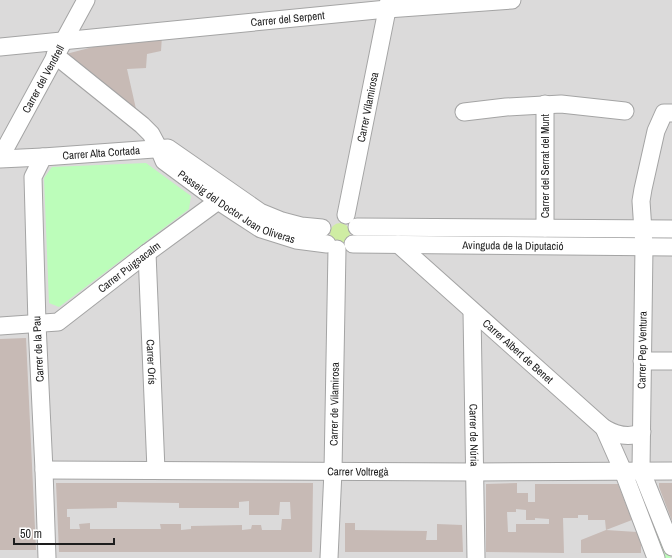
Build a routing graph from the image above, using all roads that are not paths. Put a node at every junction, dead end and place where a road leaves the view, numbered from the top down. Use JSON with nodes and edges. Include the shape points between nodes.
{"nodes":[{"id":1,"x":86,"y":0,"type":"edge"},
{"id":2,"x":512,"y":0,"type":"edge"},
{"id":3,"x":388,"y":5,"type":"edge"},
{"id":4,"x":0,"y":47,"type":"edge"},
{"id":5,"x":60,"y":48,"type":"junction"},
{"id":6,"x":545,"y":104,"type":"junction"},
{"id":7,"x":624,"y":111,"type":"dead end"},
{"id":8,"x":464,"y":112,"type":"dead end"},
{"id":9,"x":672,"y":113,"type":"edge"},
{"id":10,"x":664,"y":131,"type":"edge"},
{"id":11,"x":159,"y":149,"type":"junction"},
{"id":12,"x":43,"y":157,"type":"junction"},
{"id":13,"x":0,"y":158,"type":"edge"},
{"id":14,"x":33,"y":177,"type":"junction"},
{"id":15,"x":218,"y":202,"type":"junction"},
{"id":16,"x":346,"y":215,"type":"junction"},
{"id":17,"x":357,"y":227,"type":"junction"},
{"id":18,"x":322,"y":228,"type":"junction"},
{"id":19,"x":545,"y":228,"type":"junction"},
{"id":20,"x":642,"y":229,"type":"junction"},
{"id":21,"x":672,"y":229,"type":"edge"},
{"id":22,"x":353,"y":244,"type":"junction"},
{"id":23,"x":398,"y":244,"type":"junction"},
{"id":24,"x":644,"y":246,"type":"junction"},
{"id":25,"x":332,"y":247,"type":"junction"},
{"id":26,"x":672,"y":247,"type":"edge"},
{"id":27,"x":147,"y":253,"type":"junction"},
{"id":28,"x":472,"y":311,"type":"junction"},
{"id":29,"x":37,"y":324,"type":"junction"},
{"id":30,"x":0,"y":326,"type":"edge"},
{"id":31,"x":642,"y":361,"type":"junction"},
{"id":32,"x":672,"y":362,"type":"edge"},
{"id":33,"x":604,"y":428,"type":"junction"},
{"id":34,"x":642,"y":432,"type":"junction"},
{"id":35,"x":44,"y":470,"type":"junction"},
{"id":36,"x":156,"y":470,"type":"junction"},
{"id":37,"x":641,"y":470,"type":"junction"},
{"id":38,"x":333,"y":471,"type":"junction"},
{"id":39,"x":623,"y":471,"type":"junction"},
{"id":40,"x":672,"y":471,"type":"edge"},
{"id":41,"x":474,"y":472,"type":"junction"},
{"id":42,"x":672,"y":547,"type":"edge"},
{"id":43,"x":47,"y":558,"type":"edge"},
{"id":44,"x":329,"y":558,"type":"edge"},
{"id":45,"x":476,"y":558,"type":"edge"},
{"id":46,"x":656,"y":558,"type":"edge"}],
"edges":[{"from":1,"to":5,"type":"street","name":"Carrer del Vendrell"},
{"from":2,"to":3,"type":"street","name":"Carrer del Serpent"},
{"from":3,"to":5,"type":"street","name":"Carrer del Serpent"},
{"from":3,"to":16,"type":"street","name":"Carrer Vilamirosa"},
{"from":4,"to":5,"type":"street","name":"Carrer del Serpent"},
{"from":5,"to":11,"type":"street","name":"Passeig del Doctor Joan Oliveras","via":[[151,134]]},
{"from":5,"to":13,"type":"street","name":"Carrer del Vendrell"},
{"from":6,"to":7,"type":"street","name":"Carrer del Serrat del Munt"},
{"from":6,"to":8,"type":"street","name":"Carrer del Serrat del Munt"},
{"from":6,"to":19,"type":"street","name":"Carrer del Serrat del Munt"},
{"from":9,"to":10,"type":"street","name":"Carrer Pep Ventura","via":[[664,113]]},
{"from":10,"to":20,"type":"street","name":"Carrer Pep Ventura","via":[[643,189]]},
{"from":11,"to":12,"type":"street","name":"Carrer Alta Cortada"},
{"from":11,"to":15,"type":"street","name":"Passeig del Doctor Joan Oliveras","via":[[164,161]]},
{"from":11,"to":18,"type":"street","name":"Passeig del Doctor Joan Oliveras","via":[[168,148],[260,212],[301,226]]},
{"from":12,"to":13,"type":"street","name":"Carrer Alta Cortada"},
{"from":12,"to":14,"type":"street"},
{"from":13,"to":14,"type":"street"},
{"from":14,"to":29,"type":"street","name":"Carrer de la Pau"},
{"from":15,"to":25,"type":"street","name":"Passeig del Doctor Joan Oliveras","via":[[261,229],[296,240]]},
{"from":15,"to":27,"type":"street","name":"Carrer Puigsacalm"},
{"from":16,"to":17,"type":"street"},
{"from":16,"to":18,"type":"street","via":[[340,214],[329,218]]},
{"from":17,"to":19,"type":"street","name":"Avinguda de la Diputació"},
{"from":17,"to":22,"type":"street"},
{"from":18,"to":25,"type":"street","via":[[324,239]]},
{"from":19,"to":20,"type":"street","name":"Avinguda de la Diputació"},
{"from":20,"to":21,"type":"street","name":"Avinguda de la Diputació"},
{"from":20,"to":24,"type":"street","name":"Carrer Pep Ventura"},
{"from":22,"to":23,"type":"street","name":"Avinguda de la Diputació"},
{"from":22,"to":25,"type":"street","via":[[343,249]]},
{"from":23,"to":24,"type":"street","name":"Avinguda de la Diputació"},
{"from":23,"to":28,"type":"street","name":"Carrer Albert de Benet"},
{"from":24,"to":26,"type":"street","name":"Avinguda de la Diputació"},
{"from":24,"to":31,"type":"street","name":"Carrer Pep Ventura"},
{"from":25,"to":38,"type":"street","name":"Carrer de Vilamirosa"},
{"from":27,"to":29,"type":"street","name":"Carrer Puigsacalm","via":[[58,322]]},
{"from":27,"to":36,"type":"street","name":"Carrer Orís"},
{"from":28,"to":33,"type":"street","name":"Carrer Albert de Benet"},
{"from":28,"to":41,"type":"street","name":"Carrer de Núria"},
{"from":29,"to":30,"type":"street","name":"Carrer Puigsacalm"},
{"from":29,"to":35,"type":"street","name":"Carrer de la Pau"},
{"from":31,"to":32,"type":"street"},
{"from":31,"to":34,"type":"street","name":"Carrer Pep Ventura"},
{"from":33,"to":34,"type":"street","via":[[621,436],[636,436]]},
{"from":33,"to":39,"type":"street","name":"Carrer Albert de Benet"},
{"from":34,"to":37,"type":"street","name":"Carrer Pep Ventura"},
{"from":35,"to":36,"type":"street","name":"Carrer Voltregà"},
{"from":35,"to":43,"type":"street","name":"Carrer de la Pau"},
{"from":36,"to":38,"type":"street","name":"Carrer Voltregà"},
{"from":37,"to":39,"type":"street","name":"Carrer Voltregà"},
{"from":37,"to":40,"type":"street","name":"Carrer Voltregà"},
{"from":37,"to":42,"type":"street"},
{"from":38,"to":41,"type":"street","name":"Carrer Voltregà"},
{"from":38,"to":44,"type":"street","name":"Carrer de Vilamirosa"},
{"from":39,"to":41,"type":"street","name":"Carrer Voltregà"},
{"from":39,"to":46,"type":"street","name":"Carrer Albert de Benet"},
{"from":41,"to":45,"type":"street","name":"Carrer de Núria"}]}
